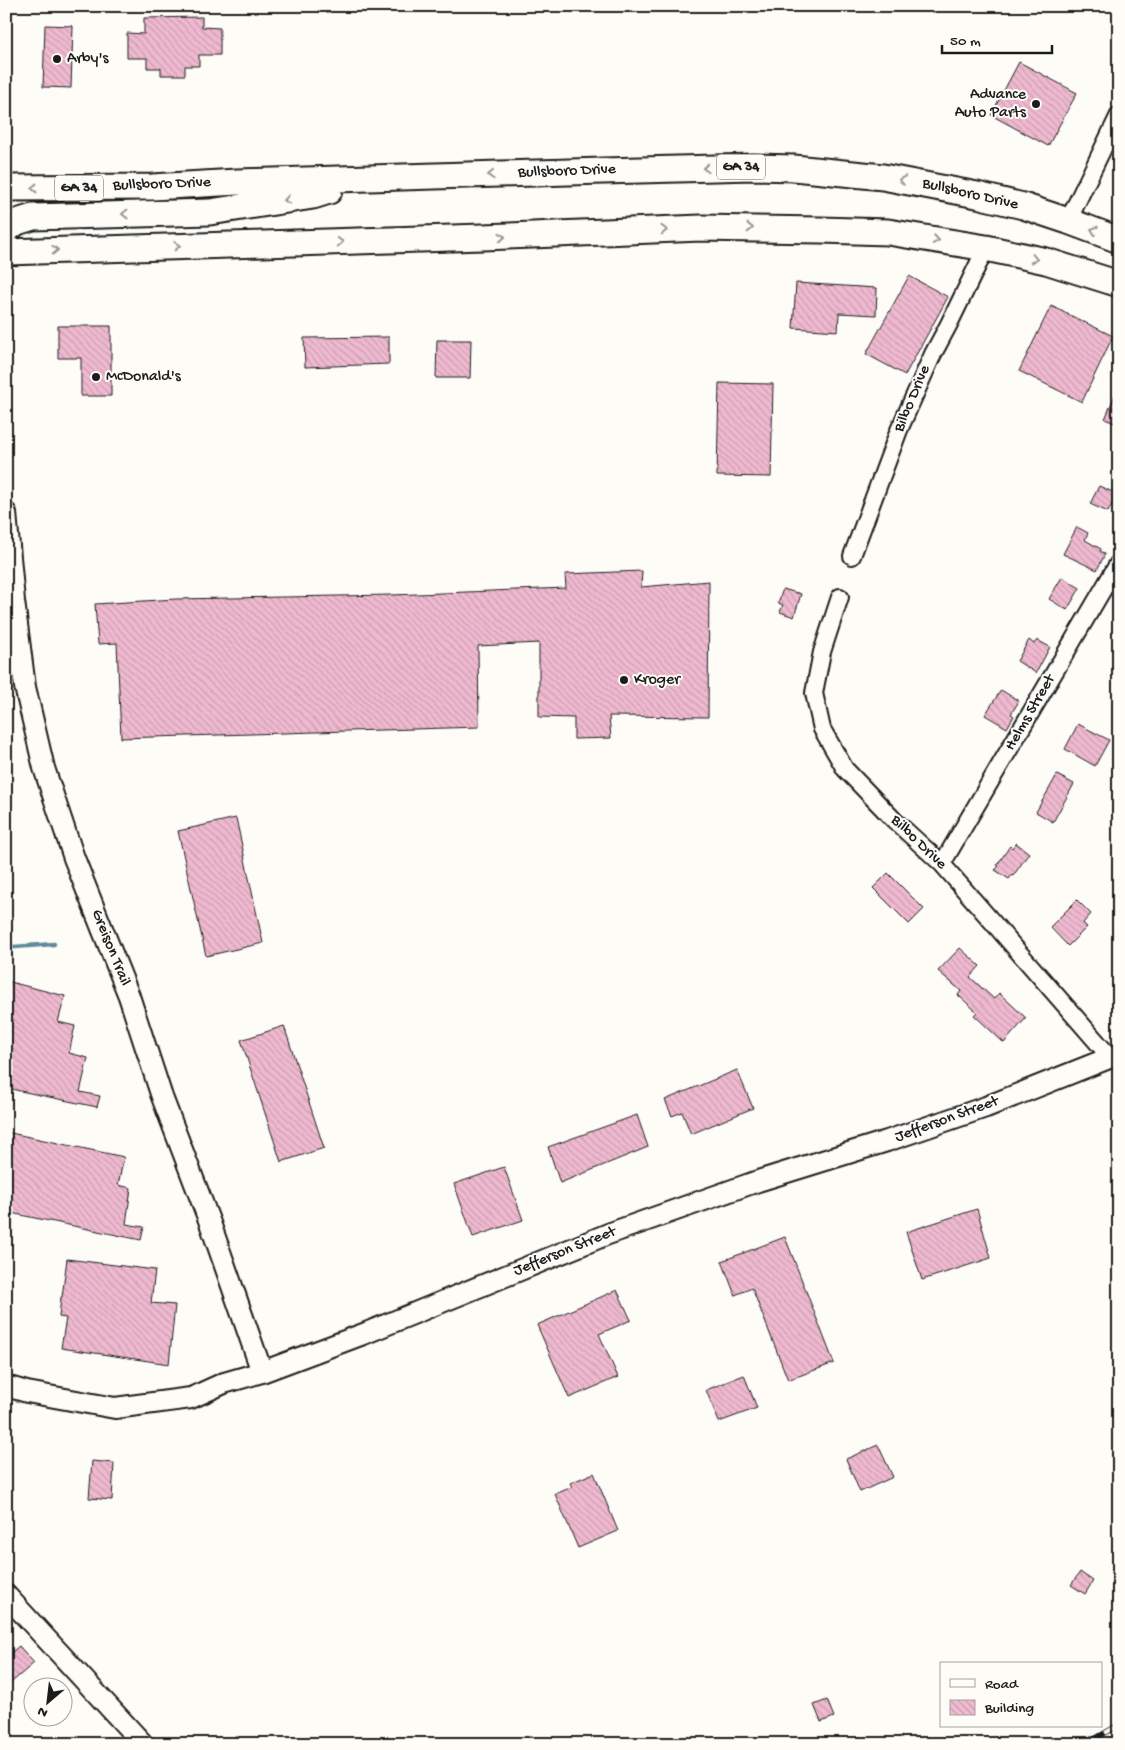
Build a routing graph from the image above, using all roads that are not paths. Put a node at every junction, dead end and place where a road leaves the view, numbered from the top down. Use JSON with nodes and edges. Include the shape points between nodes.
{"nodes":[{"id":1,"x":1119,"y":115,"type":"edge"},
{"id":2,"x":368,"y":179,"type":"junction"},
{"id":3,"x":6,"y":188,"type":"edge"},
{"id":4,"x":1068,"y":221,"type":"junction"},
{"id":5,"x":6,"y":230,"type":"edge"},
{"id":6,"x":1119,"y":240,"type":"edge"},
{"id":7,"x":986,"y":248,"type":"junction"},
{"id":8,"x":6,"y":252,"type":"edge"},
{"id":9,"x":1119,"y":284,"type":"edge"},
{"id":10,"x":6,"y":513,"type":"edge"},
{"id":11,"x":852,"y":556,"type":"dead end"},
{"id":12,"x":1119,"y":562,"type":"edge"},
{"id":13,"x":840,"y":597,"type":"dead end"},
{"id":14,"x":942,"y":864,"type":"junction"},
{"id":15,"x":1114,"y":1055,"type":"edge"},
{"id":16,"x":262,"y":1372,"type":"junction"},
{"id":17,"x":6,"y":1386,"type":"edge"},
{"id":18,"x":6,"y":1594,"type":"edge"},
{"id":19,"x":143,"y":1744,"type":"edge"}],
"edges":[{"from":1,"to":4,"type":"street"},
{"from":2,"to":3,"type":"main road","name":"Bullsboro Drive","number":"GA 34","one_way":true,"via":[[152,187]]},
{"from":4,"to":2,"type":"main road","name":"Bullsboro Drive","number":"GA 34","one_way":true,"via":[[1023,206],[930,185],[794,168]]},
{"from":2,"to":5,"type":"main road","one_way":true,"via":[[313,196],[210,212],[33,217]]},
{"from":6,"to":4,"type":"main road","name":"Bullsboro Drive","number":"GA 34","one_way":true},
{"from":8,"to":7,"type":"main road","one_way":true,"via":[[702,228],[888,232]]},
{"from":7,"to":9,"type":"main road","one_way":true,"via":[[1046,261]]},
{"from":7,"to":11,"type":"street","name":"Bilbo Drive","via":[[932,354],[899,430]]},
{"from":10,"to":16,"type":"street","name":"Greison Trail","via":[[25,687],[44,768],[74,858],[129,996],[162,1097]]},
{"from":12,"to":14,"type":"street","name":"Helms Street"},
{"from":13,"to":14,"type":"street","name":"Bilbo Drive","via":[[822,652],[814,693],[822,729],[845,769]]},
{"from":14,"to":15,"type":"street","name":"Bilbo Drive"},
{"from":15,"to":16,"type":"street","name":"Jefferson Street","via":[[986,1107],[608,1234]]},
{"from":16,"to":17,"type":"street","name":"Jefferson Street","via":[[191,1398],[115,1408]]},
{"from":18,"to":19,"type":"street"}]}
